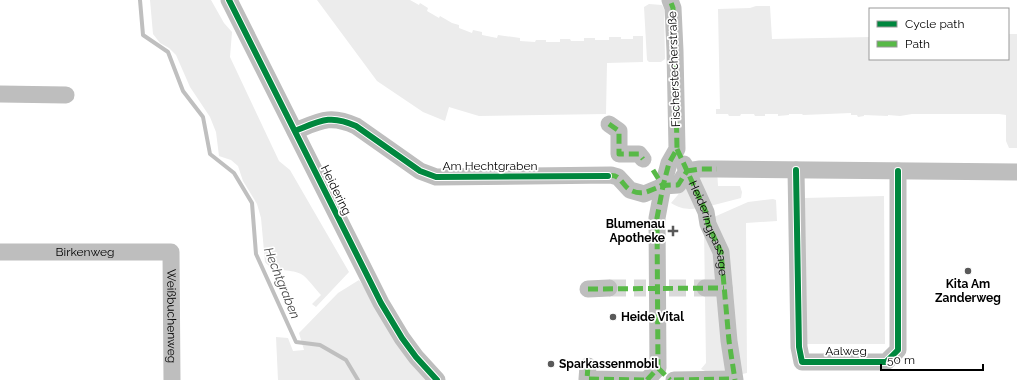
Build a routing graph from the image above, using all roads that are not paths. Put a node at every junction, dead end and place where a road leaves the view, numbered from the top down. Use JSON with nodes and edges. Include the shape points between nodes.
{"nodes":[{"id":1,"x":229,"y":0,"type":"edge"},
{"id":2,"x":670,"y":0,"type":"edge"},
{"id":3,"x":0,"y":94,"type":"edge"},
{"id":4,"x":66,"y":95,"type":"dead end"},
{"id":5,"x":609,"y":124,"type":"dead end"},
{"id":6,"x":295,"y":131,"type":"junction"},
{"id":7,"x":677,"y":144,"type":"junction"},
{"id":8,"x":701,"y":169,"type":"junction"},
{"id":9,"x":796,"y":170,"type":"junction"},
{"id":10,"x":898,"y":170,"type":"junction"},
{"id":11,"x":1017,"y":172,"type":"edge"},
{"id":12,"x":608,"y":176,"type":"joint"},
{"id":13,"x":663,"y":186,"type":"junction"},
{"id":14,"x":0,"y":252,"type":"edge"},
{"id":15,"x":171,"y":252,"type":"joint"},
{"id":16,"x":608,"y":288,"type":"tunnel mouth"},
{"id":17,"x":705,"y":288,"type":"tunnel mouth"},
{"id":18,"x":724,"y":288,"type":"junction"},
{"id":19,"x":588,"y":289,"type":"dead end"},
{"id":20,"x":588,"y":366,"type":"dead end"},
{"id":21,"x":655,"y":377,"type":"edge"},
{"id":22,"x":735,"y":379,"type":"edge"},
{"id":23,"x":172,"y":380,"type":"edge"},
{"id":24,"x":437,"y":380,"type":"edge"},
{"id":25,"x":674,"y":380,"type":"edge"}],
"edges":[{"from":1,"to":6,"type":"street","name":"Heidering"},
{"from":2,"to":7,"type":"street","name":"Fischerstecherstraße","via":[[673,8]]},
{"from":3,"to":4,"type":"street"},
{"from":5,"to":13,"type":"street","via":[[619,131],[619,154],[644,159]]},
{"from":6,"to":12,"type":"street","name":"Am Hechtgraben","via":[[326,119],[345,121],[356,126],[420,172],[436,177]]},
{"from":6,"to":24,"type":"street","name":"Heidering","via":[[381,303],[402,338]]},
{"from":7,"to":8,"type":"street","name":"Heideringpassage"},
{"from":7,"to":13,"type":"street"},
{"from":8,"to":9,"type":"street"},
{"from":8,"to":13,"type":"street","name":"Heideringpassage","via":[[678,185]]},
{"from":8,"to":18,"type":"street","name":"Heideringpassage","via":[[708,224],[722,252]]},
{"from":9,"to":10,"type":"street"},
{"from":9,"to":10,"type":"street","name":"Aalweg","via":[[799,347],[802,362],[886,362],[898,350]]},
{"from":10,"to":11,"type":"street"},
{"from":12,"to":13,"type":"street","name":"Heideringpassage","via":[[618,177],[630,190],[644,194]]},
{"from":13,"to":21,"type":"street","via":[[657,218]]},
{"from":14,"to":15,"type":"street","name":"Birkenweg"},
{"from":15,"to":23,"type":"street","name":"Weißbuchenweg"},
{"from":16,"to":19,"type":"street"},
{"from":17,"to":18,"type":"street","name":"Heideringpassage"},
{"from":18,"to":22,"type":"street","name":"Heideringpassage"},
{"from":20,"to":21,"type":"street","via":[[587,379]]},
{"from":22,"to":25,"type":"street","name":"Heideringpassage"}]}
